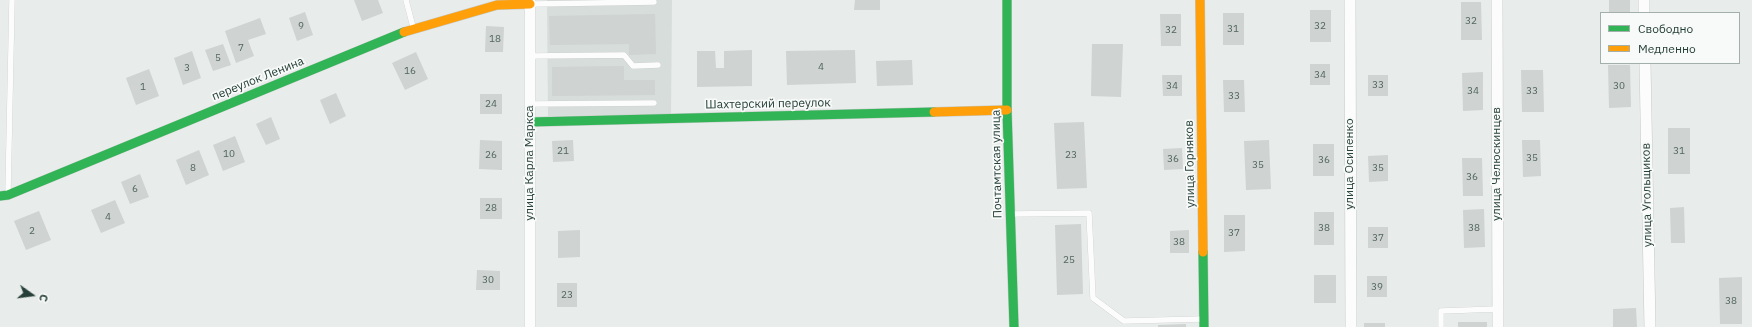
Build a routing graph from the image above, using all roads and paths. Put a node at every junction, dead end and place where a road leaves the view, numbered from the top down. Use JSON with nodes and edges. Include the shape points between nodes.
{"nodes":[{"id":1,"x":12,"y":0,"type":"edge"},
{"id":2,"x":406,"y":0,"type":"edge"},
{"id":3,"x":1007,"y":0,"type":"edge"},
{"id":4,"x":1200,"y":0,"type":"edge"},
{"id":5,"x":1350,"y":0,"type":"edge"},
{"id":6,"x":1497,"y":0,"type":"edge"},
{"id":7,"x":1644,"y":0,"type":"edge"},
{"id":8,"x":530,"y":2,"type":"edge"},
{"id":9,"x":654,"y":2,"type":"dead end"},
{"id":10,"x":1644,"y":12,"type":"edge"},
{"id":11,"x":413,"y":28,"type":"junction"},
{"id":12,"x":530,"y":56,"type":"junction"},
{"id":13,"x":1645,"y":64,"type":"edge"},
{"id":14,"x":658,"y":65,"type":"dead end"},
{"id":15,"x":654,"y":103,"type":"dead end"},
{"id":16,"x":530,"y":104,"type":"junction"},
{"id":17,"x":1007,"y":110,"type":"junction"},
{"id":18,"x":530,"y":122,"type":"junction"},
{"id":19,"x":4,"y":195,"type":"edge"},
{"id":20,"x":1010,"y":214,"type":"junction"},
{"id":21,"x":1498,"y":310,"type":"junction"},
{"id":22,"x":1204,"y":323,"type":"edge"},
{"id":23,"x":530,"y":327,"type":"edge"},
{"id":24,"x":1014,"y":327,"type":"edge"},
{"id":25,"x":1351,"y":327,"type":"edge"},
{"id":26,"x":1441,"y":327,"type":"edge"},
{"id":27,"x":1498,"y":327,"type":"edge"},
{"id":28,"x":1650,"y":327,"type":"edge"}],
"edges":[{"from":1,"to":19,"type":"lane"},
{"from":2,"to":11,"type":"lane"},
{"from":3,"to":17,"type":"street","name":"Почтамтская улица"},
{"from":4,"to":22,"type":"street","name":"улица Горняков"},
{"from":5,"to":25,"type":"street","name":"улица Осипенко"},
{"from":6,"to":21,"type":"street","name":"улица Челюскинцев"},
{"from":7,"to":10,"type":"street"},
{"from":8,"to":9,"type":"lane"},
{"from":8,"to":11,"type":"street","name":"переулок Ленина","via":[[497,4]]},
{"from":8,"to":12,"type":"street","name":"улица Карла Маркса"},
{"from":11,"to":19,"type":"street","name":"переулок Ленина"},
{"from":12,"to":14,"type":"lane","via":[[624,55],[633,66]]},
{"from":12,"to":16,"type":"street","name":"улица Карла Маркса"},
{"from":13,"to":28,"type":"street","name":"улица Угольщиков"},
{"from":15,"to":16,"type":"lane"},
{"from":16,"to":18,"type":"street","name":"улица Карла Маркса"},
{"from":17,"to":18,"type":"street","name":"Шахтерский переулок"},
{"from":17,"to":20,"type":"street","name":"Почтамтская улица"},
{"from":18,"to":23,"type":"street","name":"улица Карла Маркса"},
{"from":20,"to":22,"type":"lane","via":[[1089,213],[1093,298],[1124,321]]},
{"from":20,"to":24,"type":"street","name":"Почтамтская улица"},
{"from":21,"to":26,"type":"lane","via":[[1441,311]]},
{"from":21,"to":27,"type":"street","name":"улица Челюскинцев"}]}
